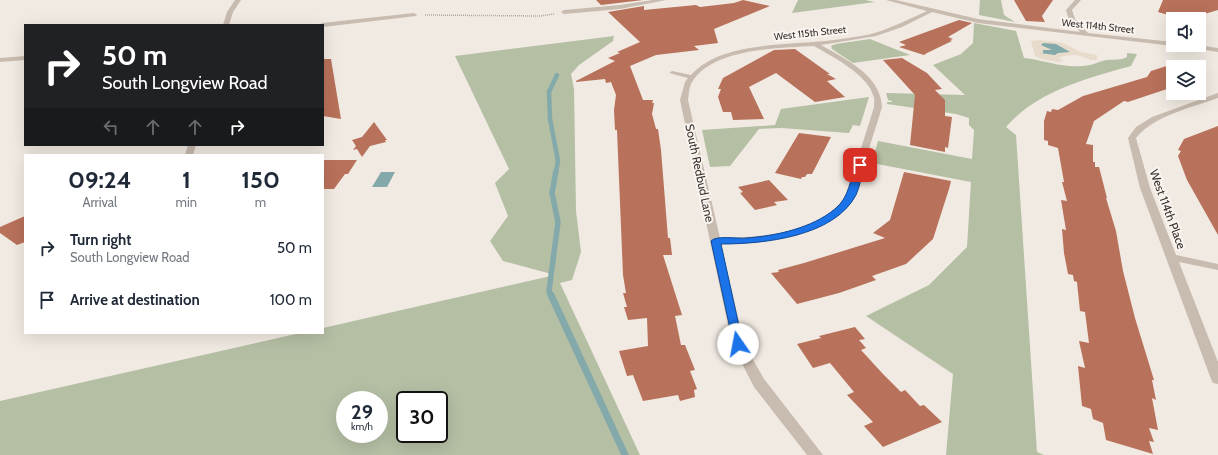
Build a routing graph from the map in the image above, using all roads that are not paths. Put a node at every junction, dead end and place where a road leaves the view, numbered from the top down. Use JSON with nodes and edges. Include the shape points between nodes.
{"nodes":[{"id":1,"x":238,"y":0,"type":"edge"},
{"id":2,"x":663,"y":0,"type":"edge"},
{"id":3,"x":889,"y":0,"type":"edge"},
{"id":4,"x":1078,"y":0,"type":"edge"},
{"id":5,"x":932,"y":10,"type":"junction"},
{"id":6,"x":564,"y":12,"type":"road end"},
{"id":7,"x":414,"y":15,"type":"road end"},
{"id":8,"x":226,"y":24,"type":"edge"},
{"id":9,"x":324,"y":25,"type":"edge"},
{"id":10,"x":1087,"y":35,"type":"junction"},
{"id":11,"x":1166,"y":43,"type":"edge"},
{"id":12,"x":815,"y":44,"type":"junction"},
{"id":13,"x":1206,"y":48,"type":"edge"},
{"id":14,"x":1218,"y":50,"type":"edge"},
{"id":15,"x":24,"y":58,"type":"edge"},
{"id":16,"x":0,"y":60,"type":"edge"},
{"id":17,"x":672,"y":73,"type":"dead end"},
{"id":18,"x":691,"y":77,"type":"junction"},
{"id":19,"x":1218,"y":95,"type":"edge"},
{"id":20,"x":715,"y":241,"type":"junction"},
{"id":21,"x":1172,"y":257,"type":"junction"},
{"id":22,"x":1218,"y":267,"type":"edge"},
{"id":23,"x":1218,"y":379,"type":"edge"},
{"id":24,"x":816,"y":455,"type":"edge"}],
"edges":[{"from":1,"to":8,"type":"street"},
{"from":2,"to":6,"type":"street"},
{"from":3,"to":5,"type":"street","name":"West 114th Street"},
{"from":4,"to":10,"type":"street","via":[[1069,10],[1072,20]]},
{"from":5,"to":10,"type":"street","name":"West 114th Street","via":[[978,21]]},
{"from":5,"to":12,"type":"street","name":"West 115th Street","via":[[884,32]]},
{"from":7,"to":9,"type":"street"},
{"from":10,"to":11,"type":"street","name":"West 114th Street"},
{"from":12,"to":18,"type":"street","name":"West 115th Street","via":[[738,52],[703,66]]},
{"from":12,"to":20,"type":"street","via":[[870,82],[877,95],[878,107],[852,194],[839,211],[813,226],[778,237]]},
{"from":13,"to":14,"type":"street"},
{"from":15,"to":16,"type":"street"},
{"from":17,"to":18,"type":"street"},
{"from":18,"to":20,"type":"street","name":"South Redbud Lane","via":[[684,92],[684,100]]},
{"from":19,"to":21,"type":"street","name":"West 114th Place","via":[[1155,119],[1139,129],[1132,138],[1146,188]]},
{"from":20,"to":24,"type":"street","name":"South Redbud Lane","via":[[738,344],[759,383]]},
{"from":21,"to":22,"type":"street"},
{"from":21,"to":23,"type":"street","name":"West 114th Place"}]}
